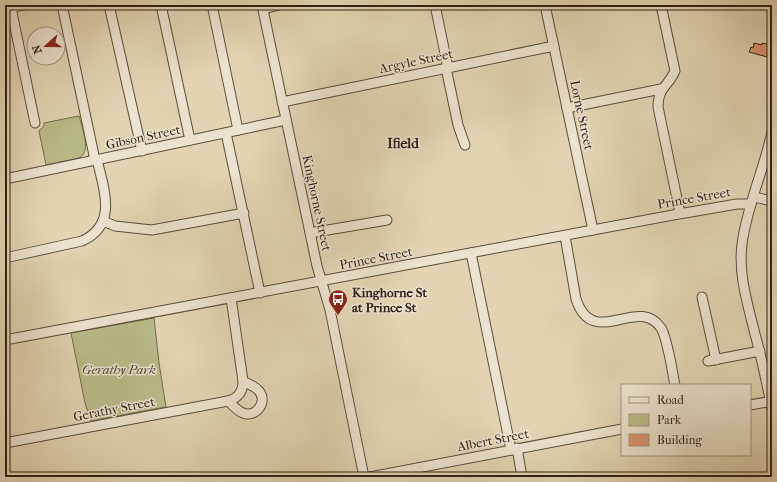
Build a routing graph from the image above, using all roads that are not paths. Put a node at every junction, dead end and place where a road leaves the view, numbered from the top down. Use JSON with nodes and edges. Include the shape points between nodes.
{"nodes":[{"id":1,"x":24,"y":5,"type":"edge"},
{"id":2,"x":62,"y":5,"type":"edge"},
{"id":3,"x":109,"y":5,"type":"edge"},
{"id":4,"x":161,"y":5,"type":"edge"},
{"id":5,"x":212,"y":5,"type":"edge"},
{"id":6,"x":279,"y":5,"type":"edge"},
{"id":7,"x":435,"y":5,"type":"edge"},
{"id":8,"x":545,"y":5,"type":"edge"},
{"id":9,"x":661,"y":5,"type":"edge"},
{"id":10,"x":262,"y":7,"type":"edge"},
{"id":11,"x":8,"y":8,"type":"edge"},
{"id":12,"x":554,"y":46,"type":"junction"},
{"id":13,"x":447,"y":68,"type":"junction"},
{"id":14,"x":661,"y":89,"type":"junction"},
{"id":15,"x":282,"y":102,"type":"junction"},
{"id":16,"x":567,"y":108,"type":"junction"},
{"id":17,"x":286,"y":120,"type":"junction"},
{"id":18,"x":35,"y":123,"type":"dead end"},
{"id":19,"x":238,"y":130,"type":"junction"},
{"id":20,"x":226,"y":133,"type":"junction"},
{"id":21,"x":772,"y":135,"type":"edge"},
{"id":22,"x":190,"y":140,"type":"junction"},
{"id":23,"x":465,"y":144,"type":"dead end"},
{"id":24,"x":142,"y":151,"type":"junction"},
{"id":25,"x":96,"y":160,"type":"junction"},
{"id":26,"x":5,"y":179,"type":"edge"},
{"id":27,"x":752,"y":201,"type":"junction"},
{"id":28,"x":772,"y":201,"type":"edge"},
{"id":29,"x":244,"y":213,"type":"junction"},
{"id":30,"x":680,"y":213,"type":"junction"},
{"id":31,"x":387,"y":220,"type":"dead end"},
{"id":32,"x":103,"y":221,"type":"junction"},
{"id":33,"x":593,"y":230,"type":"junction"},
{"id":34,"x":310,"y":233,"type":"junction"},
{"id":35,"x":565,"y":236,"type":"junction"},
{"id":36,"x":471,"y":253,"type":"junction"},
{"id":37,"x":5,"y":258,"type":"edge"},
{"id":38,"x":321,"y":281,"type":"junction"},
{"id":39,"x":260,"y":293,"type":"junction"},
{"id":40,"x":702,"y":297,"type":"dead end"},
{"id":41,"x":231,"y":298,"type":"junction"},
{"id":42,"x":5,"y":340,"type":"edge"},
{"id":43,"x":760,"y":351,"type":"junction"},
{"id":44,"x":243,"y":381,"type":"junction"},
{"id":45,"x":675,"y":384,"type":"edge"},
{"id":46,"x":228,"y":401,"type":"junction"},
{"id":47,"x":771,"y":404,"type":"edge"},
{"id":48,"x":751,"y":405,"type":"edge"},
{"id":49,"x":621,"y":429,"type":"edge"},
{"id":50,"x":5,"y":442,"type":"edge"},
{"id":51,"x":514,"y":449,"type":"junction"},
{"id":52,"x":364,"y":477,"type":"edge"},
{"id":53,"x":370,"y":477,"type":"edge"},
{"id":54,"x":522,"y":477,"type":"edge"}],
"edges":[{"from":1,"to":11,"type":"street"},
{"from":2,"to":25,"type":"street"},
{"from":3,"to":24,"type":"street"},
{"from":4,"to":22,"type":"street"},
{"from":5,"to":19,"type":"street"},
{"from":6,"to":10,"type":"street"},
{"from":7,"to":13,"type":"street"},
{"from":8,"to":12,"type":"street","name":"Lorne Street"},
{"from":9,"to":14,"type":"street","via":[[674,71],[672,78]]},
{"from":10,"to":15,"type":"street","name":"Kinghorne Street"},
{"from":11,"to":18,"type":"street"},
{"from":12,"to":13,"type":"street","name":"Argyle Street"},
{"from":12,"to":16,"type":"street","name":"Lorne Street"},
{"from":13,"to":15,"type":"street","name":"Argyle Street"},
{"from":13,"to":23,"type":"street","via":[[458,125]]},
{"from":14,"to":16,"type":"street"},
{"from":14,"to":30,"type":"street","via":[[658,107]]},
{"from":15,"to":17,"type":"street","name":"Kinghorne Street"},
{"from":16,"to":33,"type":"street","name":"Lorne Street"},
{"from":17,"to":19,"type":"street","name":"Gibson Street"},
{"from":17,"to":34,"type":"street","name":"Kinghorne Street"},
{"from":19,"to":20,"type":"street","name":"Gibson Street"},
{"from":20,"to":22,"type":"street","name":"Gibson Street"},
{"from":20,"to":29,"type":"street"},
{"from":21,"to":27,"type":"street"},
{"from":22,"to":24,"type":"street","name":"Gibson Street"},
{"from":24,"to":25,"type":"street","name":"Gibson Street"},
{"from":25,"to":26,"type":"street","name":"Gibson Street"},
{"from":25,"to":32,"type":"street","via":[[106,203]]},
{"from":27,"to":28,"type":"street","name":"Prince Street"},
{"from":27,"to":30,"type":"street","name":"Prince Street"},
{"from":27,"to":43,"type":"street","via":[[742,244],[741,265],[743,284]]},
{"from":29,"to":32,"type":"street","via":[[152,230],[115,226]]},
{"from":29,"to":39,"type":"street"},
{"from":30,"to":33,"type":"street","name":"Prince Street"},
{"from":31,"to":34,"type":"street"},
{"from":32,"to":37,"type":"street","via":[[92,235],[82,241]]},
{"from":33,"to":35,"type":"street","name":"Prince Street"},
{"from":34,"to":38,"type":"street","name":"Kinghorne Street"},
{"from":35,"to":36,"type":"street","name":"Prince Street"},
{"from":35,"to":45,"type":"street","via":[[576,299],[584,315],[600,322],[640,316],[657,322],[665,340]]},
{"from":36,"to":38,"type":"street","name":"Prince Street"},
{"from":36,"to":51,"type":"street"},
{"from":38,"to":39,"type":"street","name":"Prince Street"},
{"from":38,"to":52,"type":"street","name":"Kinghorne Street","via":[[330,310]]},
{"from":39,"to":41,"type":"street","name":"Prince Street"},
{"from":40,"to":43,"type":"street","via":[[712,360]]},
{"from":41,"to":42,"type":"street","name":"Prince Street"},
{"from":41,"to":44,"type":"street"},
{"from":43,"to":47,"type":"street"},
{"from":44,"to":46,"type":"street","via":[[242,391]]},
{"from":44,"to":46,"type":"street","via":[[261,394],[262,402],[259,409],[249,414],[242,413]]},
{"from":46,"to":50,"type":"street","name":"Gerathy Street"},
{"from":47,"to":48,"type":"street"},
{"from":49,"to":51,"type":"street","name":"Albert Street"},
{"from":51,"to":53,"type":"street","name":"Albert Street"},
{"from":51,"to":54,"type":"street"}]}
